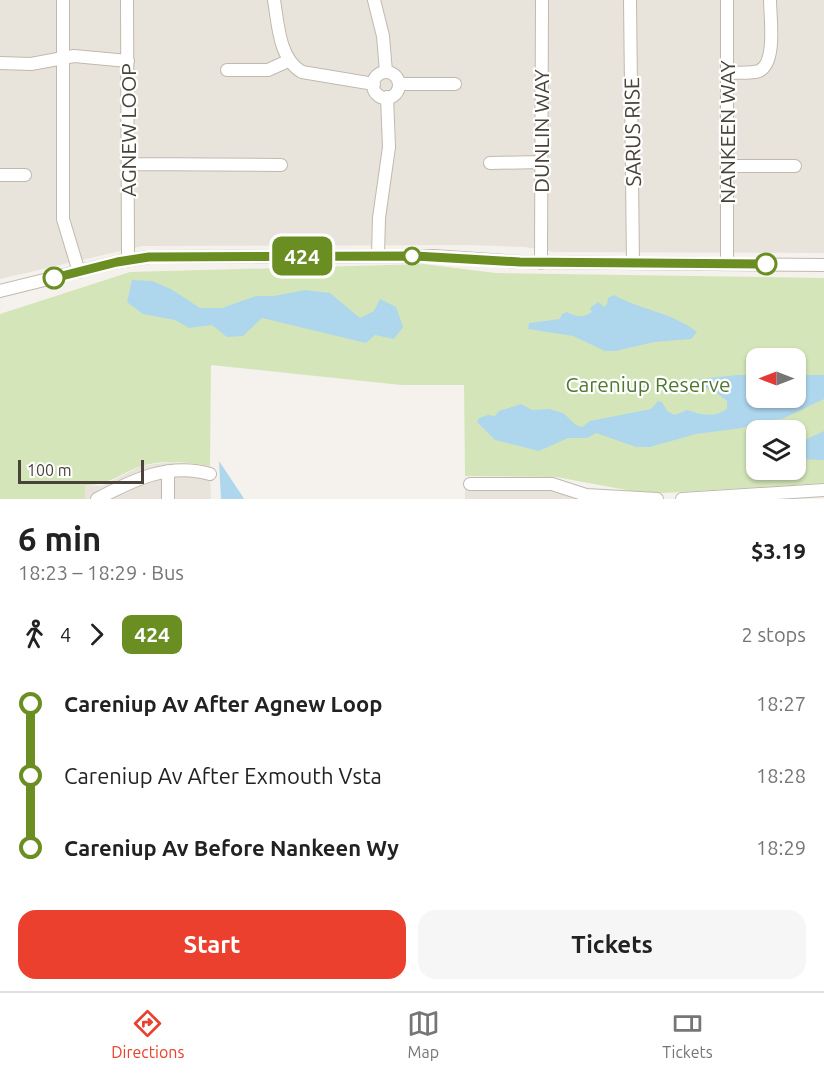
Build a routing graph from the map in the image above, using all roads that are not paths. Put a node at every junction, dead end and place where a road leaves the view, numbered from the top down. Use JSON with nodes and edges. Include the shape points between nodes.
{"nodes":[{"id":1,"x":63,"y":0,"type":"edge"},
{"id":2,"x":127,"y":0,"type":"edge"},
{"id":3,"x":274,"y":0,"type":"edge"},
{"id":4,"x":374,"y":0,"type":"edge"},
{"id":5,"x":542,"y":0,"type":"edge"},
{"id":6,"x":630,"y":0,"type":"edge"},
{"id":7,"x":727,"y":0,"type":"edge"},
{"id":8,"x":770,"y":0,"type":"edge"},
{"id":9,"x":63,"y":58,"type":"junction"},
{"id":10,"x":128,"y":61,"type":"junction"},
{"id":11,"x":288,"y":61,"type":"junction"},
{"id":12,"x":0,"y":63,"type":"edge"},
{"id":13,"x":227,"y":70,"type":"dead end"},
{"id":14,"x":386,"y":72,"type":"junction"},
{"id":15,"x":726,"y":73,"type":"junction"},
{"id":16,"x":374,"y":84,"type":"junction"},
{"id":17,"x":399,"y":84,"type":"junction"},
{"id":18,"x":455,"y":84,"type":"dead end"},
{"id":19,"x":387,"y":98,"type":"junction"},
{"id":20,"x":541,"y":162,"type":"junction"},
{"id":21,"x":490,"y":163,"type":"dead end"},
{"id":22,"x":128,"y":164,"type":"junction"},
{"id":23,"x":281,"y":165,"type":"dead end"},
{"id":24,"x":727,"y":166,"type":"junction"},
{"id":25,"x":795,"y":166,"type":"dead end"},
{"id":26,"x":0,"y":175,"type":"edge"},
{"id":27,"x":26,"y":175,"type":"dead end"},
{"id":28,"x":378,"y":255,"type":"junction"},
{"id":29,"x":128,"y":260,"type":"junction"},
{"id":30,"x":541,"y":263,"type":"junction"},
{"id":31,"x":633,"y":263,"type":"junction"},
{"id":32,"x":727,"y":264,"type":"junction"},
{"id":33,"x":824,"y":265,"type":"edge"},
{"id":34,"x":79,"y":272,"type":"junction"},
{"id":35,"x":0,"y":291,"type":"edge"},
{"id":36,"x":168,"y":471,"type":"junction"},
{"id":37,"x":210,"y":474,"type":"dead end"},
{"id":38,"x":470,"y":484,"type":"dead end"},
{"id":39,"x":824,"y":490,"type":"edge"},
{"id":40,"x":768,"y":496,"type":"edge"},
{"id":41,"x":586,"y":497,"type":"edge"},
{"id":42,"x":97,"y":499,"type":"edge"},
{"id":43,"x":168,"y":499,"type":"edge"},
{"id":44,"x":657,"y":499,"type":"edge"},
{"id":45,"x":682,"y":499,"type":"edge"}],
"edges":[{"from":1,"to":9,"type":"street"},
{"from":2,"to":10,"type":"street","name":"AGNEW LOOP"},
{"from":3,"to":11,"type":"street"},
{"from":4,"to":14,"type":"street"},
{"from":5,"to":20,"type":"street","name":"DUNLIN WAY"},
{"from":6,"to":31,"type":"street","name":"SARUS RISE"},
{"from":7,"to":15,"type":"street","name":"NANKEEN WAY"},
{"from":8,"to":15,"type":"street","via":[[770,58],[766,67],[757,72]]},
{"from":9,"to":10,"type":"street"},
{"from":9,"to":12,"type":"street","via":[[31,64]]},
{"from":9,"to":34,"type":"street","via":[[63,219]]},
{"from":10,"to":22,"type":"street","name":"AGNEW LOOP"},
{"from":11,"to":13,"type":"street","via":[[268,70]]},
{"from":11,"to":16,"type":"street","via":[[303,72]]},
{"from":14,"to":16,"type":"street","via":[[378,75]]},
{"from":14,"to":17,"type":"street","via":[[397,77]]},
{"from":15,"to":24,"type":"street","name":"NANKEEN WAY"},
{"from":16,"to":19,"type":"street","via":[[379,95]]},
{"from":17,"to":18,"type":"street"},
{"from":17,"to":19,"type":"street","via":[[396,93]]},
{"from":19,"to":28,"type":"street","via":[[389,147]]},
{"from":20,"to":21,"type":"street"},
{"from":20,"to":30,"type":"street","name":"DUNLIN WAY"},
{"from":22,"to":23,"type":"street"},
{"from":22,"to":29,"type":"street","name":"AGNEW LOOP"},
{"from":24,"to":25,"type":"street"},
{"from":24,"to":32,"type":"street","name":"NANKEEN WAY"},
{"from":26,"to":27,"type":"street"},
{"from":28,"to":29,"type":"street"},
{"from":28,"to":30,"type":"street"},
{"from":29,"to":34,"type":"street"},
{"from":30,"to":31,"type":"street"},
{"from":31,"to":32,"type":"street"},
{"from":32,"to":33,"type":"street"},
{"from":34,"to":35,"type":"street"},
{"from":36,"to":37,"type":"street"},
{"from":36,"to":42,"type":"street","via":[[149,473]]},
{"from":36,"to":43,"type":"street"},
{"from":38,"to":41,"type":"street","via":[[552,484]]},
{"from":39,"to":40,"type":"street"},
{"from":40,"to":45,"type":"street"},
{"from":41,"to":44,"type":"street"}]}
